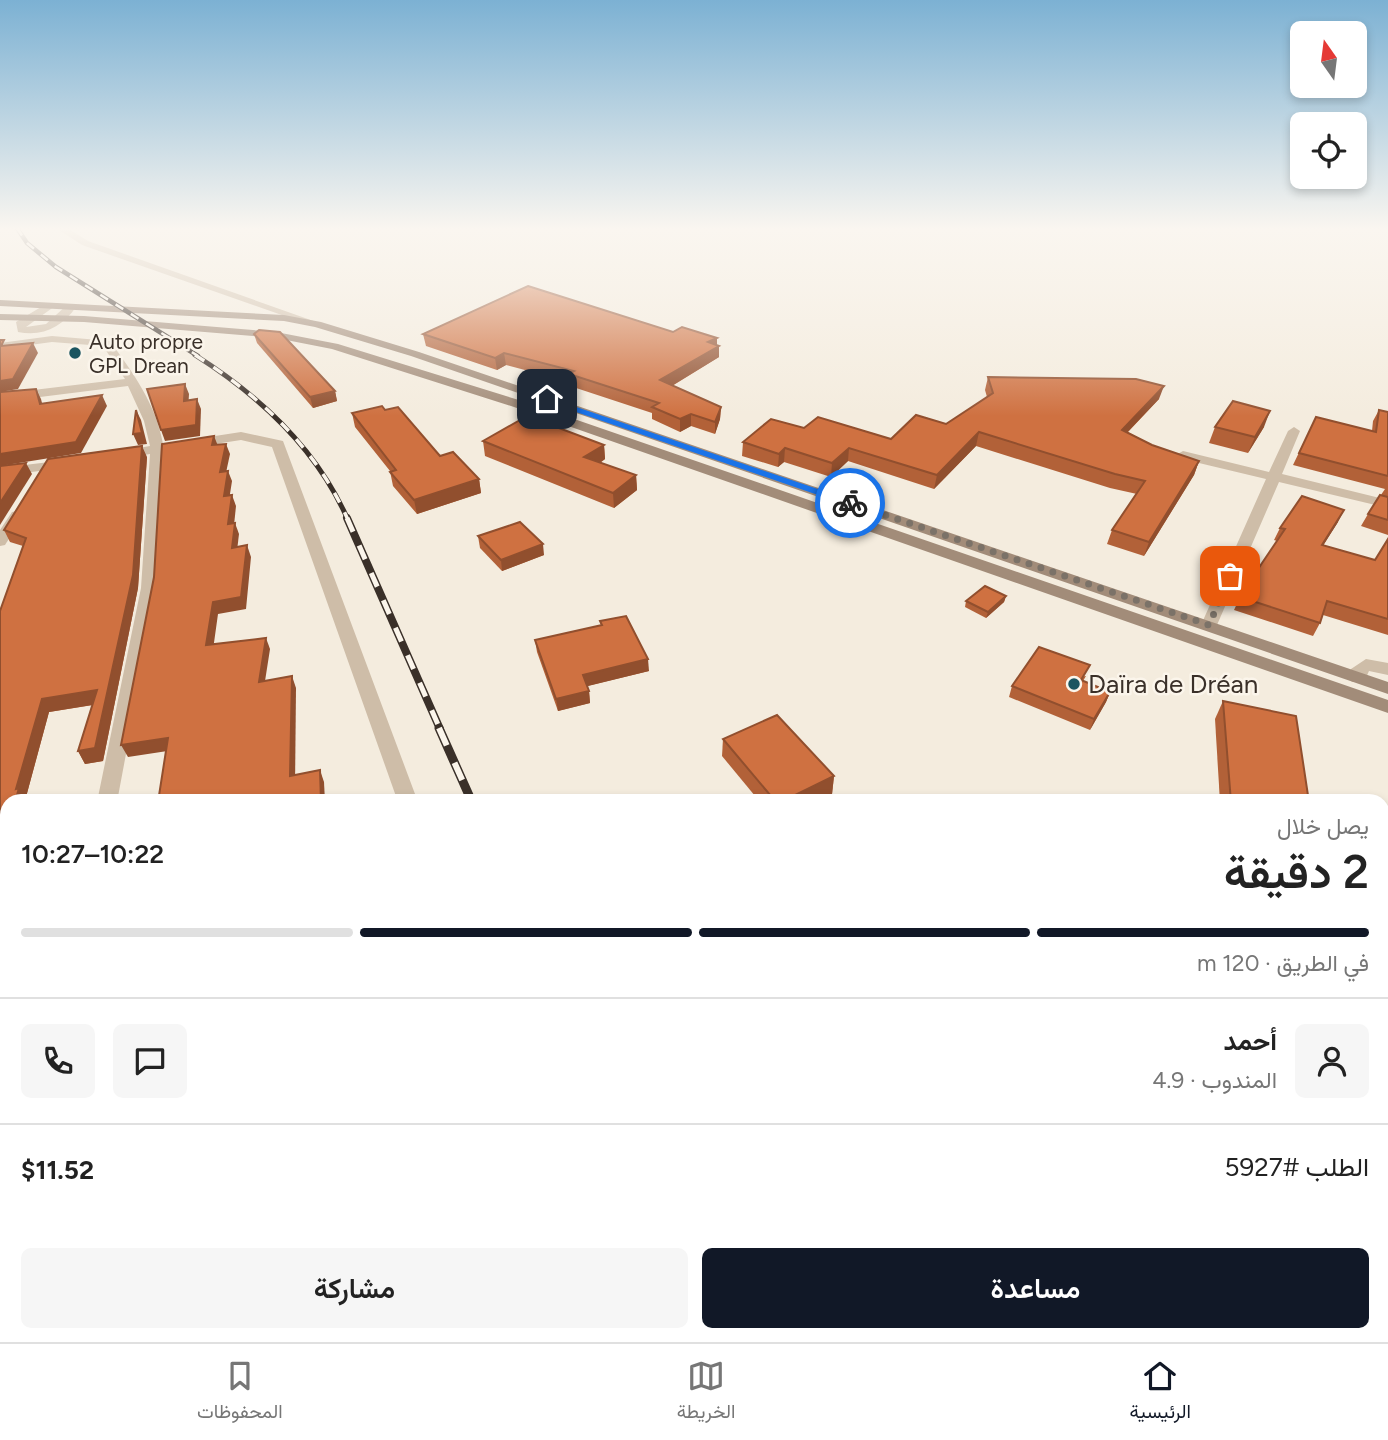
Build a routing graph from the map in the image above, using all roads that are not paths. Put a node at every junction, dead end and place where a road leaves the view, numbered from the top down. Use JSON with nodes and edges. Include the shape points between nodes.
{"nodes":[{"id":1,"x":221,"y":291,"type":"edge"},
{"id":2,"x":0,"y":303,"type":"edge"},
{"id":3,"x":50,"y":306,"type":"junction"},
{"id":4,"x":67,"y":313,"type":"junction"},
{"id":5,"x":0,"y":317,"type":"edge"},
{"id":6,"x":317,"y":324,"type":"junction"},
{"id":7,"x":29,"y":330,"type":"junction"},
{"id":8,"x":0,"y":346,"type":"edge"},
{"id":9,"x":132,"y":382,"type":"junction"},
{"id":10,"x":0,"y":398,"type":"edge"},
{"id":11,"x":1294,"y":431,"type":"dead end"},
{"id":12,"x":157,"y":450,"type":"junction"},
{"id":13,"x":1183,"y":455,"type":"edge"},
{"id":14,"x":0,"y":472,"type":"edge"},
{"id":15,"x":1274,"y":478,"type":"junction"},
{"id":16,"x":26,"y":499,"type":"edge"},
{"id":17,"x":1388,"y":504,"type":"edge"},
{"id":18,"x":0,"y":542,"type":"edge"},
{"id":19,"x":1209,"y":625,"type":"junction"},
{"id":20,"x":1388,"y":669,"type":"edge"},
{"id":21,"x":1358,"y":678,"type":"junction"},
{"id":22,"x":1388,"y":688,"type":"edge"},
{"id":23,"x":1388,"y":706,"type":"edge"},
{"id":24,"x":109,"y":794,"type":"edge"},
{"id":25,"x":405,"y":794,"type":"edge"}],
"edges":[{"from":1,"to":6,"type":"street"},
{"from":2,"to":3,"type":"main road"},
{"from":3,"to":4,"type":"main road"},
{"from":3,"to":7,"type":"street"},
{"from":4,"to":6,"type":"main road","via":[[284,318]]},
{"from":4,"to":7,"type":"main road"},
{"from":4,"to":23,"type":"main road","via":[[276,335],[334,346],[518,404]]},
{"from":5,"to":7,"type":"main road"},
{"from":6,"to":19,"type":"main road"},
{"from":7,"to":8,"type":"street"},
{"from":7,"to":9,"type":"street","via":[[52,339],[106,343]]},
{"from":9,"to":10,"type":"street"},
{"from":9,"to":12,"type":"street","via":[[155,432]]},
{"from":11,"to":15,"type":"street"},
{"from":12,"to":14,"type":"street","via":[[43,472]]},
{"from":12,"to":24,"type":"street","via":[[149,588]]},
{"from":12,"to":25,"type":"street","via":[[241,436],[278,444]]},
{"from":13,"to":15,"type":"street"},
{"from":15,"to":17,"type":"street"},
{"from":15,"to":19,"type":"street"},
{"from":16,"to":18,"type":"street"},
{"from":19,"to":21,"type":"main road"},
{"from":20,"to":21,"type":"street","via":[[1366,665]]},
{"from":21,"to":22,"type":"main road"}]}
